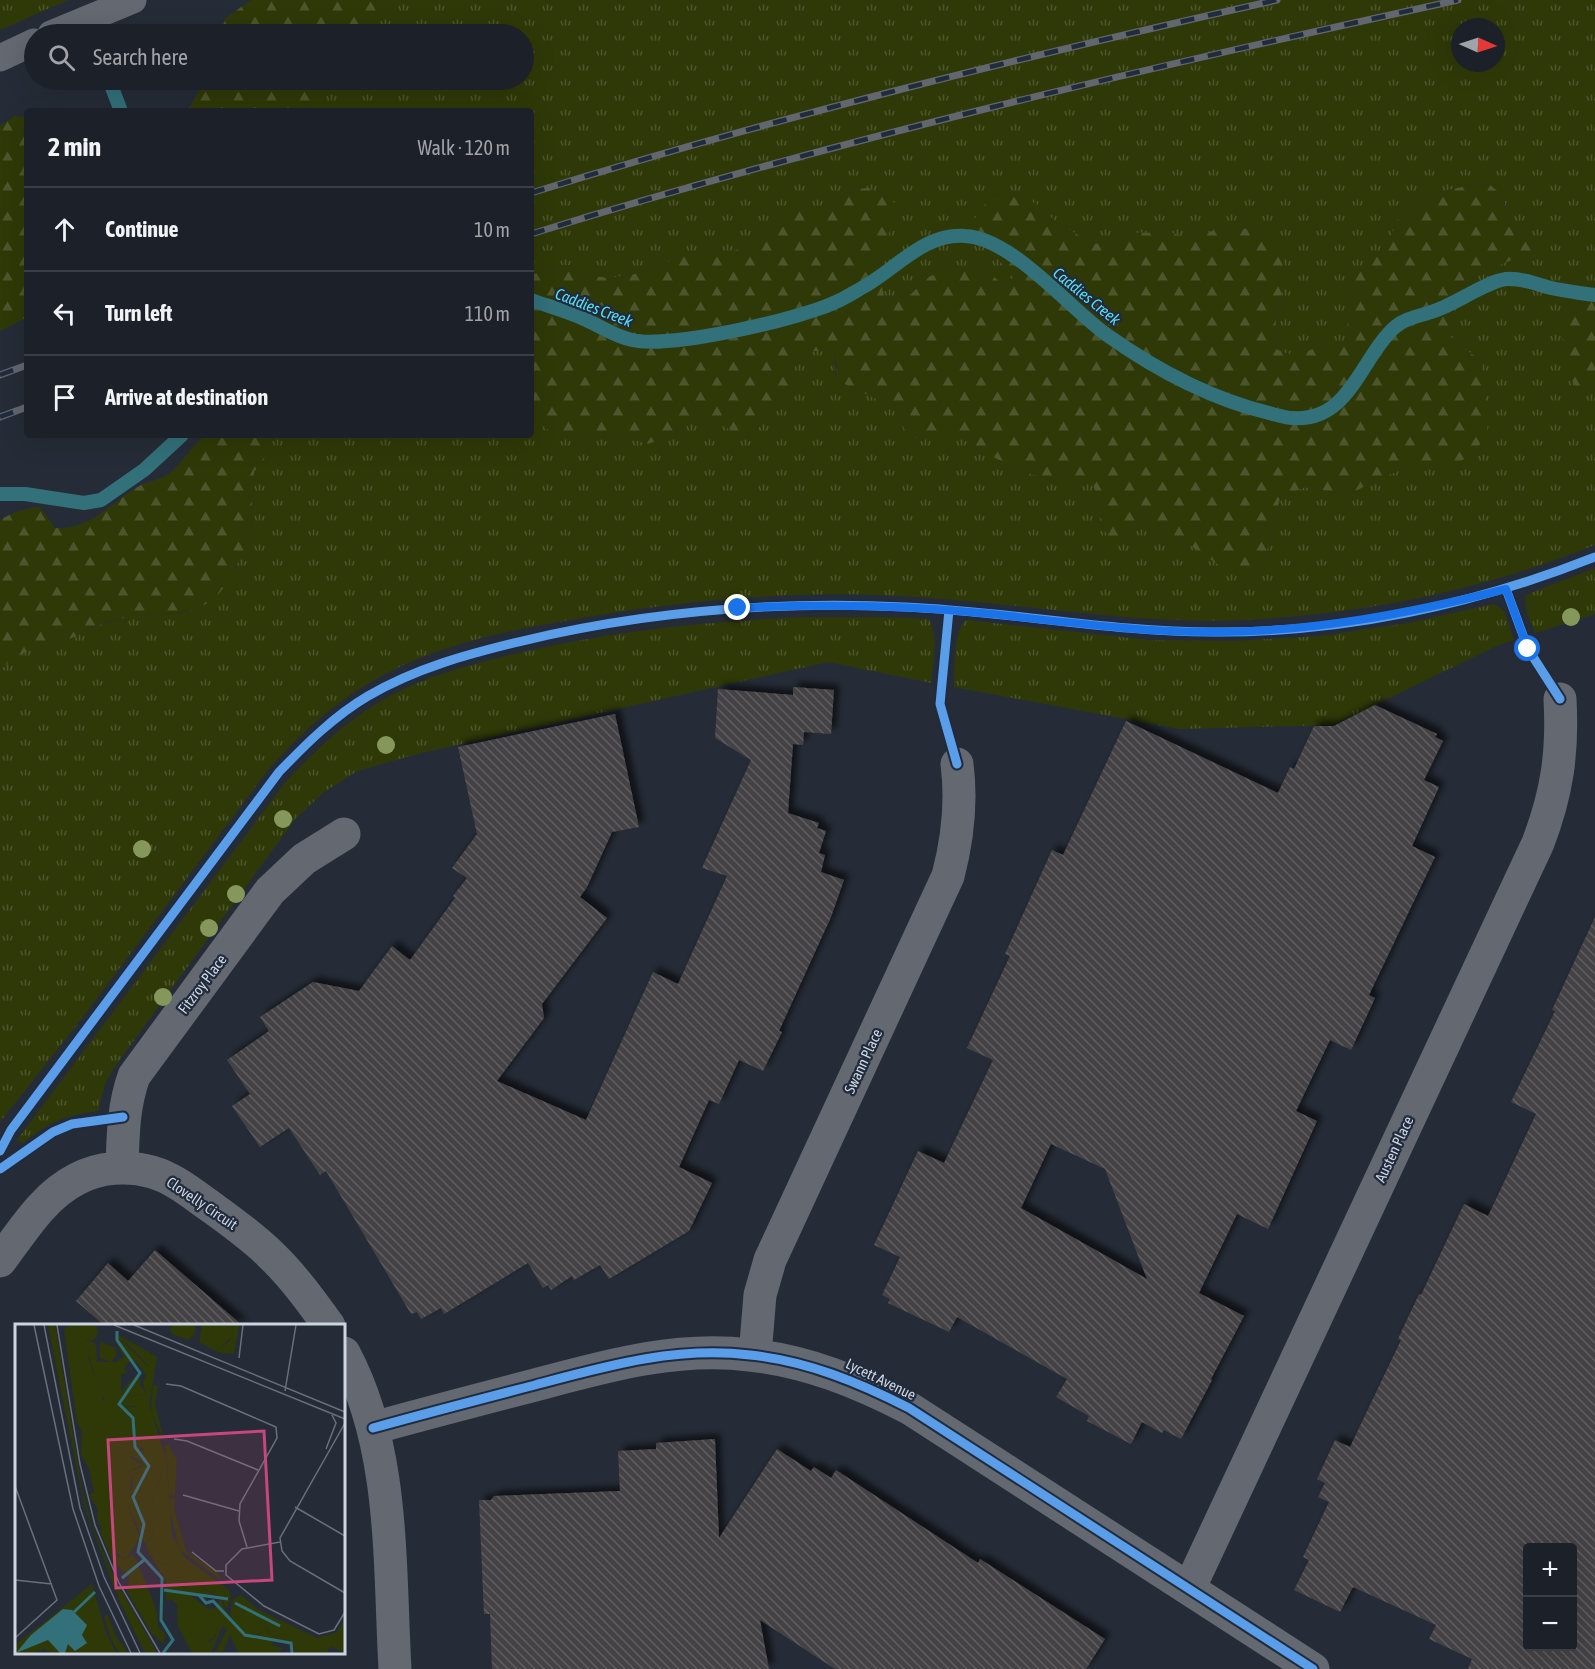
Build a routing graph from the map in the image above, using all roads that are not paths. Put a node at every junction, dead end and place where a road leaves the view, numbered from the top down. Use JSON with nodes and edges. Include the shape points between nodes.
{"nodes":[{"id":1,"x":133,"y":0,"type":"edge"},
{"id":2,"x":75,"y":24,"type":"edge"},
{"id":3,"x":24,"y":46,"type":"edge"},
{"id":4,"x":0,"y":57,"type":"edge"},
{"id":5,"x":1560,"y":699,"type":"dead end"},
{"id":6,"x":957,"y":764,"type":"dead end"},
{"id":7,"x":344,"y":834,"type":"dead end"},
{"id":8,"x":122,"y":1168,"type":"junction"},
{"id":9,"x":0,"y":1261,"type":"edge"},
{"id":10,"x":328,"y":1324,"type":"edge"},
{"id":11,"x":345,"y":1355,"type":"edge"},
{"id":12,"x":755,"y":1355,"type":"junction"},
{"id":13,"x":373,"y":1428,"type":"junction"},
{"id":14,"x":1189,"y":1589,"type":"junction"},
{"id":15,"x":394,"y":1669,"type":"edge"},
{"id":16,"x":1313,"y":1669,"type":"edge"}],
"edges":[{"from":1,"to":2,"type":"lane"},
{"from":3,"to":4,"type":"lane"},
{"from":5,"to":14,"type":"street","name":"Austen Place","via":[[1562,730],[1557,781],[1538,843]]},
{"from":6,"to":12,"type":"street","name":"Swann Place","via":[[960,815],[948,876],[771,1260],[760,1295]]},
{"from":7,"to":8,"type":"street","name":"Fitzroy Place","via":[[304,859],[270,891],[134,1076],[123,1117]]},
{"from":8,"to":9,"type":"street","name":"Clovelly Circuit","via":[[77,1178],[56,1192]]},
{"from":8,"to":10,"type":"street","name":"Clovelly Circuit","via":[[152,1172],[174,1181],[238,1227],[301,1286]]},
{"from":11,"to":13,"type":"street"},
{"from":12,"to":13,"type":"street","name":"Lycett Avenue","via":[[700,1353],[604,1366]]},
{"from":12,"to":14,"type":"street","name":"Lycett Avenue","via":[[832,1373],[909,1408]]},
{"from":13,"to":15,"type":"street","via":[[386,1507]]},
{"from":14,"to":16,"type":"street","name":"Lycett Avenue"}]}
